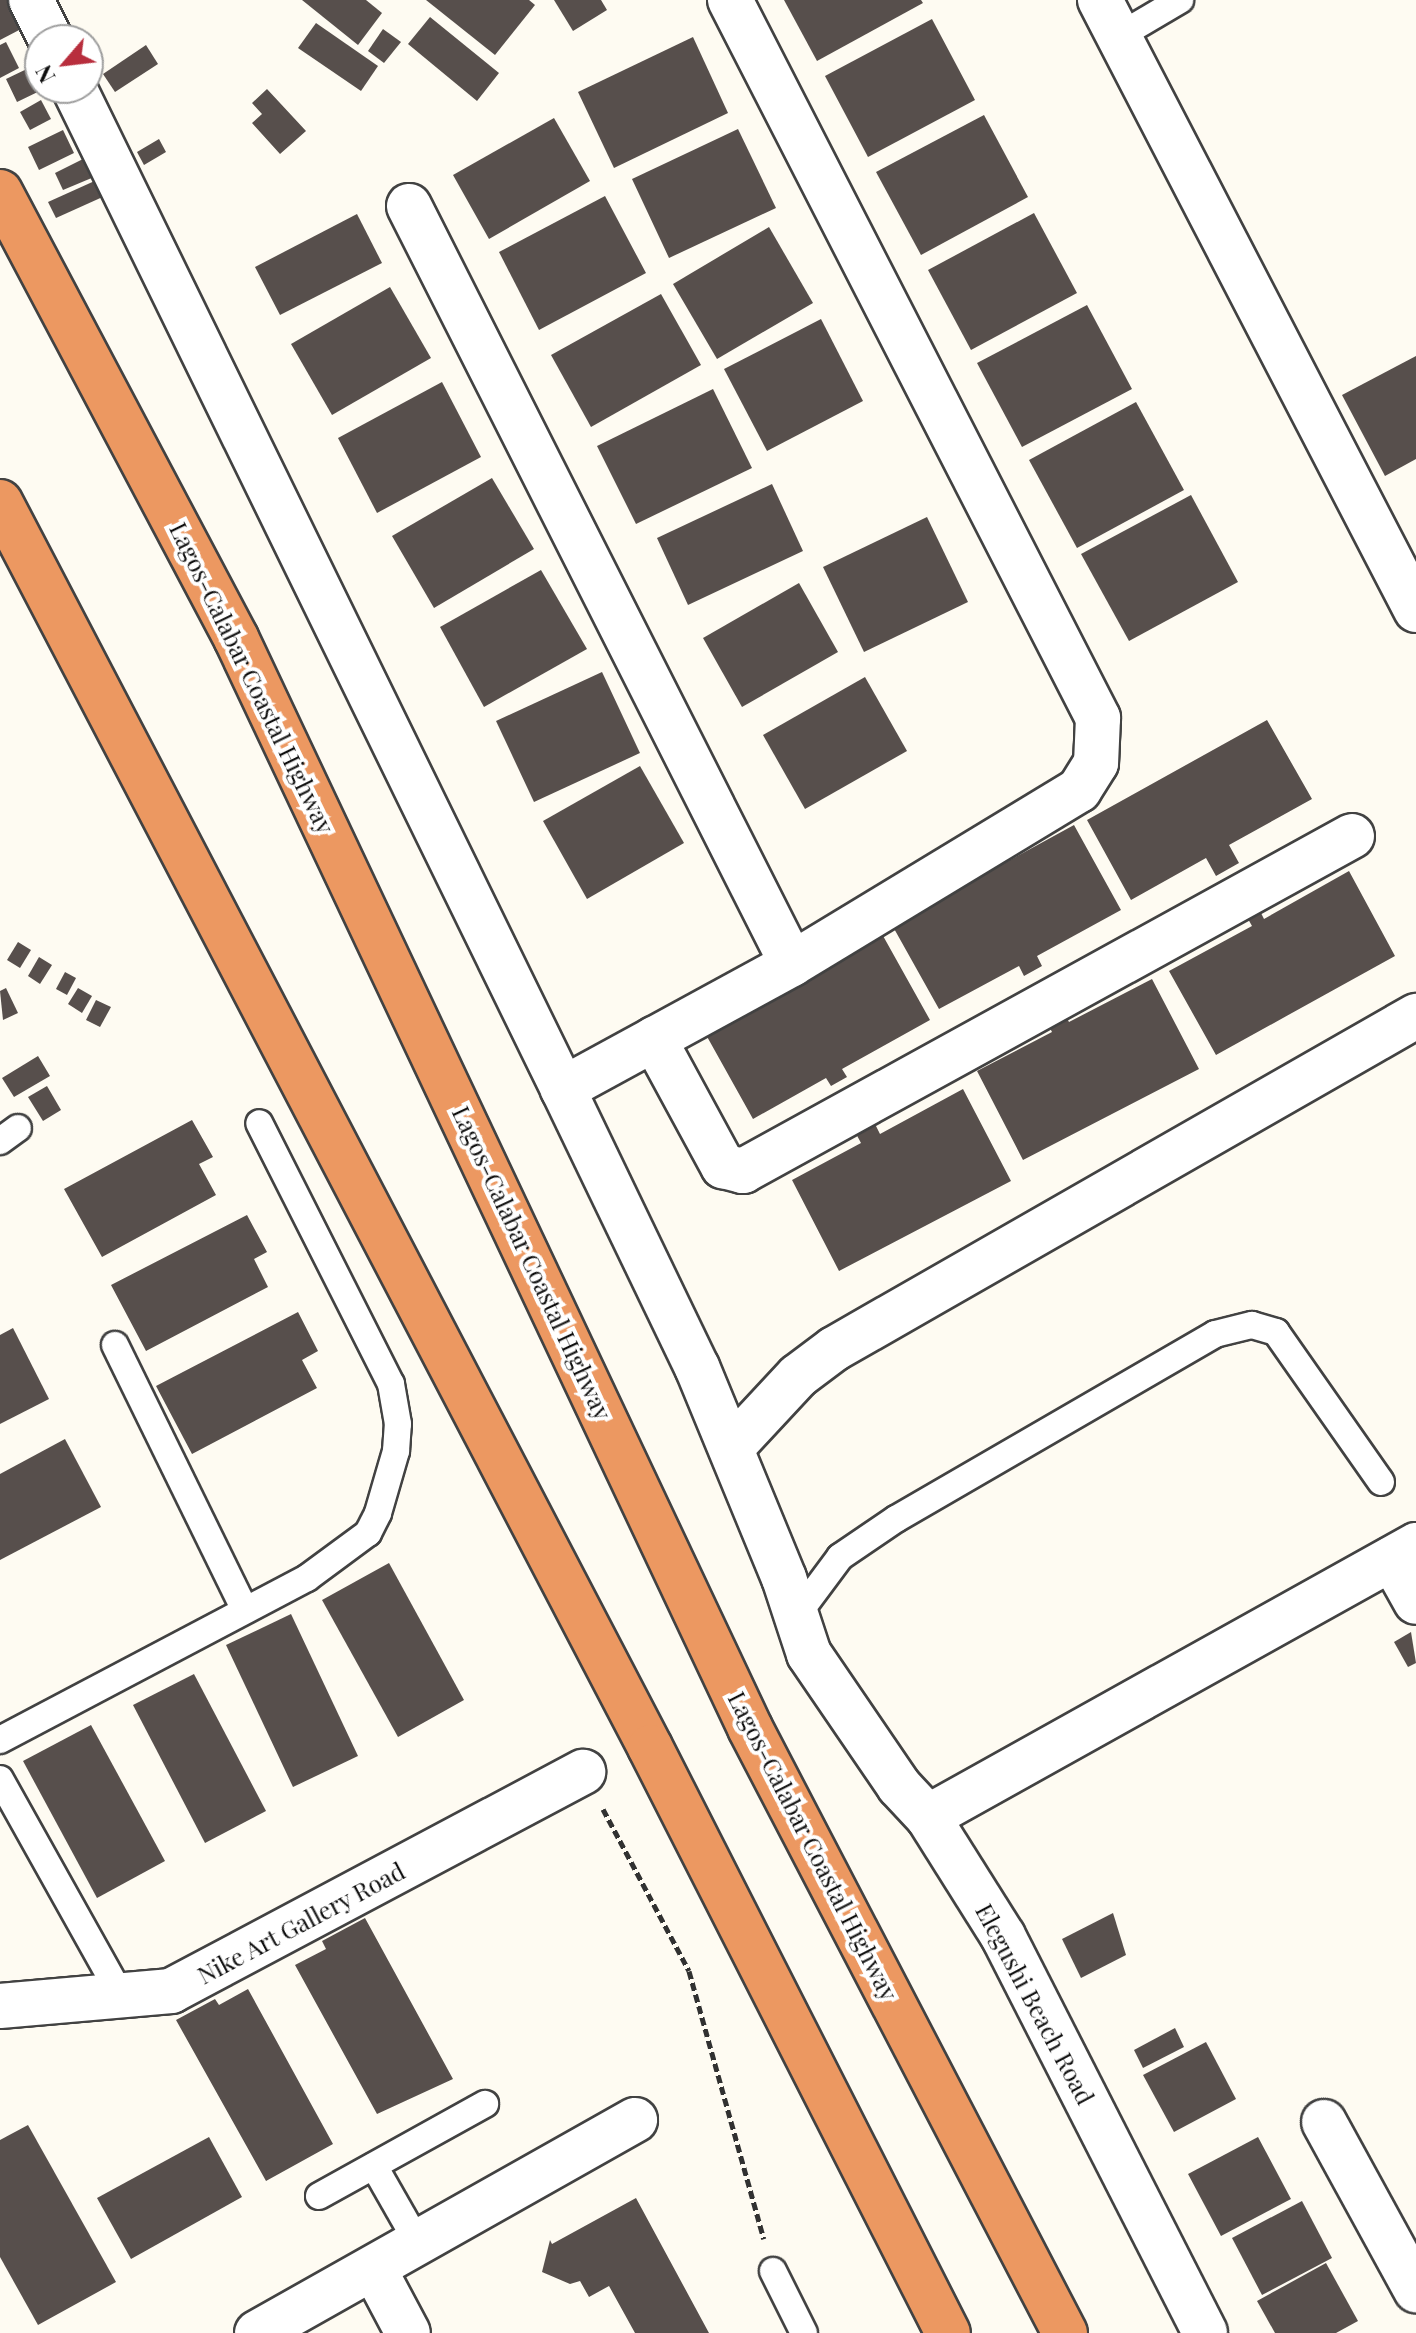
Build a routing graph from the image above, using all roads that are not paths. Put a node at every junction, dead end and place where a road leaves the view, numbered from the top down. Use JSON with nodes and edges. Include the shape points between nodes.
{"nodes":[{"id":1,"x":31,"y":0,"type":"edge"},
{"id":2,"x":730,"y":0,"type":"edge"},
{"id":3,"x":1180,"y":0,"type":"edge"},
{"id":4,"x":1109,"y":18,"type":"edge"},
{"id":5,"x":43,"y":24,"type":"edge"},
{"id":6,"x":82,"y":104,"type":"edge"},
{"id":7,"x":0,"y":192,"type":"edge"},
{"id":8,"x":409,"y":206,"type":"dead end"},
{"id":9,"x":0,"y":502,"type":"edge"},
{"id":10,"x":1416,"y":610,"type":"edge"},
{"id":11,"x":1352,"y":836,"type":"dead end"},
{"id":12,"x":792,"y":964,"type":"junction"},
{"id":13,"x":1416,"y":1016,"type":"edge"},
{"id":14,"x":654,"y":1039,"type":"junction"},
{"id":15,"x":563,"y":1089,"type":"junction"},
{"id":16,"x":259,"y":1123,"type":"dead end"},
{"id":17,"x":115,"y":1345,"type":"dead end"},
{"id":18,"x":731,"y":1448,"type":"junction"},
{"id":19,"x":1381,"y":1482,"type":"dead end"},
{"id":20,"x":1404,"y":1552,"type":"edge"},
{"id":21,"x":1416,"y":1602,"type":"edge"},
{"id":22,"x":245,"y":1610,"type":"junction"},
{"id":23,"x":794,"y":1619,"type":"junction"},
{"id":24,"x":0,"y":1740,"type":"edge"},
{"id":25,"x":583,"y":1772,"type":"road end"},
{"id":26,"x":0,"y":1779,"type":"edge"},
{"id":27,"x":928,"y":1817,"type":"junction"},
{"id":28,"x":120,"y":1994,"type":"junction"},
{"id":29,"x":0,"y":2006,"type":"edge"},
{"id":30,"x":485,"y":2104,"type":"dead end"},
{"id":31,"x":635,"y":2120,"type":"dead end"},
{"id":32,"x":1324,"y":2122,"type":"dead end"},
{"id":33,"x":374,"y":2166,"type":"junction"},
{"id":34,"x":319,"y":2196,"type":"dead end"},
{"id":35,"x":419,"y":2245,"type":"junction"},
{"id":36,"x":374,"y":2269,"type":"junction"},
{"id":37,"x":773,"y":2271,"type":"road end"},
{"id":38,"x":1416,"y":2290,"type":"edge"},
{"id":39,"x":257,"y":2333,"type":"edge"},
{"id":40,"x":408,"y":2333,"type":"edge"},
{"id":41,"x":804,"y":2333,"type":"edge"},
{"id":42,"x":948,"y":2333,"type":"edge"},
{"id":43,"x":1065,"y":2333,"type":"edge"},
{"id":44,"x":1205,"y":2333,"type":"edge"}],
"edges":[{"from":1,"to":5,"type":"street"},
{"from":2,"to":12,"type":"street","via":[[1098,718],[1096,763],[1079,790]]},
{"from":3,"to":4,"type":"lane"},
{"from":4,"to":10,"type":"street"},
{"from":6,"to":15,"type":"street","name":"Elegushi Beach Road"},
{"from":7,"to":43,"type":"highway","name":"Lagos-Calabar Coastal Highway","via":[[236,638],[750,1728]]},
{"from":8,"to":12,"type":"street"},
{"from":9,"to":42,"type":"highway","via":[[650,1747]]},
{"from":11,"to":14,"type":"street","via":[[743,1171],[723,1166]]},
{"from":12,"to":14,"type":"street"},
{"from":13,"to":18,"type":"street","via":[[834,1349],[798,1376]]},
{"from":14,"to":15,"type":"street"},
{"from":15,"to":18,"type":"street","name":"Elegushi Beach Road"},
{"from":16,"to":22,"type":"lane","via":[[391,1384],[398,1424],[392,1463],[368,1533],[307,1578]]},
{"from":17,"to":22,"type":"lane"},
{"from":18,"to":23,"type":"street","name":"Elegushi Beach Road","via":[[784,1578]]},
{"from":19,"to":23,"type":"lane","via":[[1276,1332],[1252,1325],[1215,1334],[840,1557]]},
{"from":20,"to":21,"type":"street"},
{"from":20,"to":27,"type":"street"},
{"from":22,"to":24,"type":"lane"},
{"from":23,"to":27,"type":"street","name":"Elegushi Beach Road","via":[[834,1695],[899,1786]]},
{"from":25,"to":28,"type":"street","name":"Nike Art Gallery Road","via":[[180,1987]]},
{"from":26,"to":28,"type":"lane"},
{"from":27,"to":44,"type":"street","name":"Elegushi Beach Road","via":[[1003,1936]]},
{"from":28,"to":29,"type":"street","name":"Nike Art Gallery Road"},
{"from":30,"to":33,"type":"lane"},
{"from":31,"to":35,"type":"street"},
{"from":32,"to":38,"type":"street"},
{"from":33,"to":34,"type":"lane"},
{"from":33,"to":35,"type":"lane"},
{"from":35,"to":36,"type":"street"},
{"from":36,"to":39,"type":"street"},
{"from":36,"to":40,"type":"street"},
{"from":37,"to":41,"type":"lane"}]}
